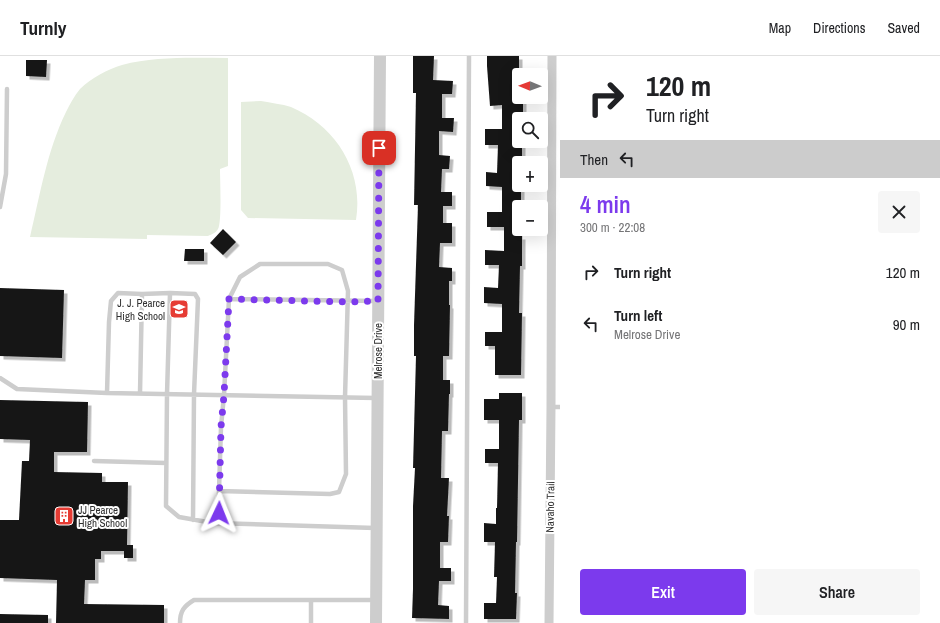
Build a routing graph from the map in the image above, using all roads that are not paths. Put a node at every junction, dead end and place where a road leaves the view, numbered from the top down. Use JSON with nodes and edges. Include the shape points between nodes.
{"nodes":[{"id":1,"x":380,"y":56,"type":"edge"},
{"id":2,"x":469,"y":56,"type":"edge"},
{"id":3,"x":552,"y":56,"type":"edge"},
{"id":4,"x":6,"y":89,"type":"dead end"},
{"id":5,"x":0,"y":207,"type":"edge"},
{"id":6,"x":142,"y":294,"type":"junction"},
{"id":7,"x":170,"y":294,"type":"junction"},
{"id":8,"x":229,"y":299,"type":"junction"},
{"id":9,"x":378,"y":301,"type":"junction"},
{"id":10,"x":348,"y":302,"type":"junction"},
{"id":11,"x":0,"y":378,"type":"edge"},
{"id":12,"x":107,"y":393,"type":"junction"},
{"id":13,"x":140,"y":394,"type":"junction"},
{"id":14,"x":167,"y":394,"type":"junction"},
{"id":15,"x":194,"y":394,"type":"junction"},
{"id":16,"x":224,"y":395,"type":"junction"},
{"id":17,"x":346,"y":397,"type":"junction"},
{"id":18,"x":378,"y":398,"type":"junction"},
{"id":19,"x":556,"y":407,"type":"edge"},
{"id":20,"x":94,"y":461,"type":"dead end"},
{"id":21,"x":166,"y":463,"type":"junction"},
{"id":22,"x":550,"y":489,"type":"junction"},
{"id":23,"x":560,"y":489,"type":"edge"},
{"id":24,"x":219,"y":491,"type":"junction"},
{"id":25,"x":193,"y":520,"type":"junction"},
{"id":26,"x":218,"y":524,"type":"junction"},
{"id":27,"x":377,"y":528,"type":"junction"},
{"id":28,"x":311,"y":600,"type":"junction"},
{"id":29,"x":377,"y":600,"type":"junction"},
{"id":30,"x":180,"y":623,"type":"edge"},
{"id":31,"x":311,"y":623,"type":"edge"},
{"id":32,"x":376,"y":623,"type":"edge"},
{"id":33,"x":466,"y":623,"type":"edge"},
{"id":34,"x":549,"y":623,"type":"edge"}],
"edges":[{"from":1,"to":9,"type":"street","name":"Melrose Drive"},
{"from":2,"to":33,"type":"lane"},
{"from":3,"to":19,"type":"street","name":"Navaho Trail"},
{"from":4,"to":5,"type":"lane","via":[[6,174]]},
{"from":6,"to":7,"type":"lane"},
{"from":6,"to":12,"type":"lane","via":[[118,293],[111,301]]},
{"from":6,"to":13,"type":"lane"},
{"from":7,"to":14,"type":"lane"},
{"from":7,"to":15,"type":"lane","via":[[195,294],[198,299]]},
{"from":8,"to":10,"type":"lane"},
{"from":8,"to":10,"type":"lane","via":[[240,277],[260,264],[328,264],[342,270],[348,291]]},
{"from":8,"to":16,"type":"lane"},
{"from":9,"to":10,"type":"lane"},
{"from":9,"to":18,"type":"street","name":"Melrose Drive"},
{"from":10,"to":17,"type":"lane"},
{"from":11,"to":12,"type":"lane","via":[[17,389]]},
{"from":12,"to":13,"type":"lane"},
{"from":13,"to":14,"type":"lane"},
{"from":14,"to":15,"type":"lane"},
{"from":14,"to":21,"type":"lane"},
{"from":15,"to":16,"type":"lane"},
{"from":15,"to":25,"type":"lane"},
{"from":16,"to":17,"type":"lane"},
{"from":16,"to":24,"type":"lane"},
{"from":17,"to":18,"type":"lane"},
{"from":17,"to":24,"type":"lane","via":[[346,474],[339,492],[330,494]]},
{"from":18,"to":27,"type":"street","name":"Melrose Drive"},
{"from":19,"to":22,"type":"street","name":"Navaho Trail"},
{"from":20,"to":21,"type":"lane"},
{"from":21,"to":25,"type":"lane","via":[[166,506],[179,517]]},
{"from":22,"to":23,"type":"street"},
{"from":22,"to":34,"type":"street","name":"Navaho Trail"},
{"from":24,"to":26,"type":"lane"},
{"from":25,"to":26,"type":"lane"},
{"from":26,"to":27,"type":"lane"},
{"from":27,"to":29,"type":"street","name":"Melrose Drive"},
{"from":28,"to":29,"type":"lane"},
{"from":28,"to":30,"type":"lane","via":[[194,600],[183,608]]},
{"from":28,"to":31,"type":"lane"},
{"from":29,"to":32,"type":"street","name":"Melrose Drive"}]}
